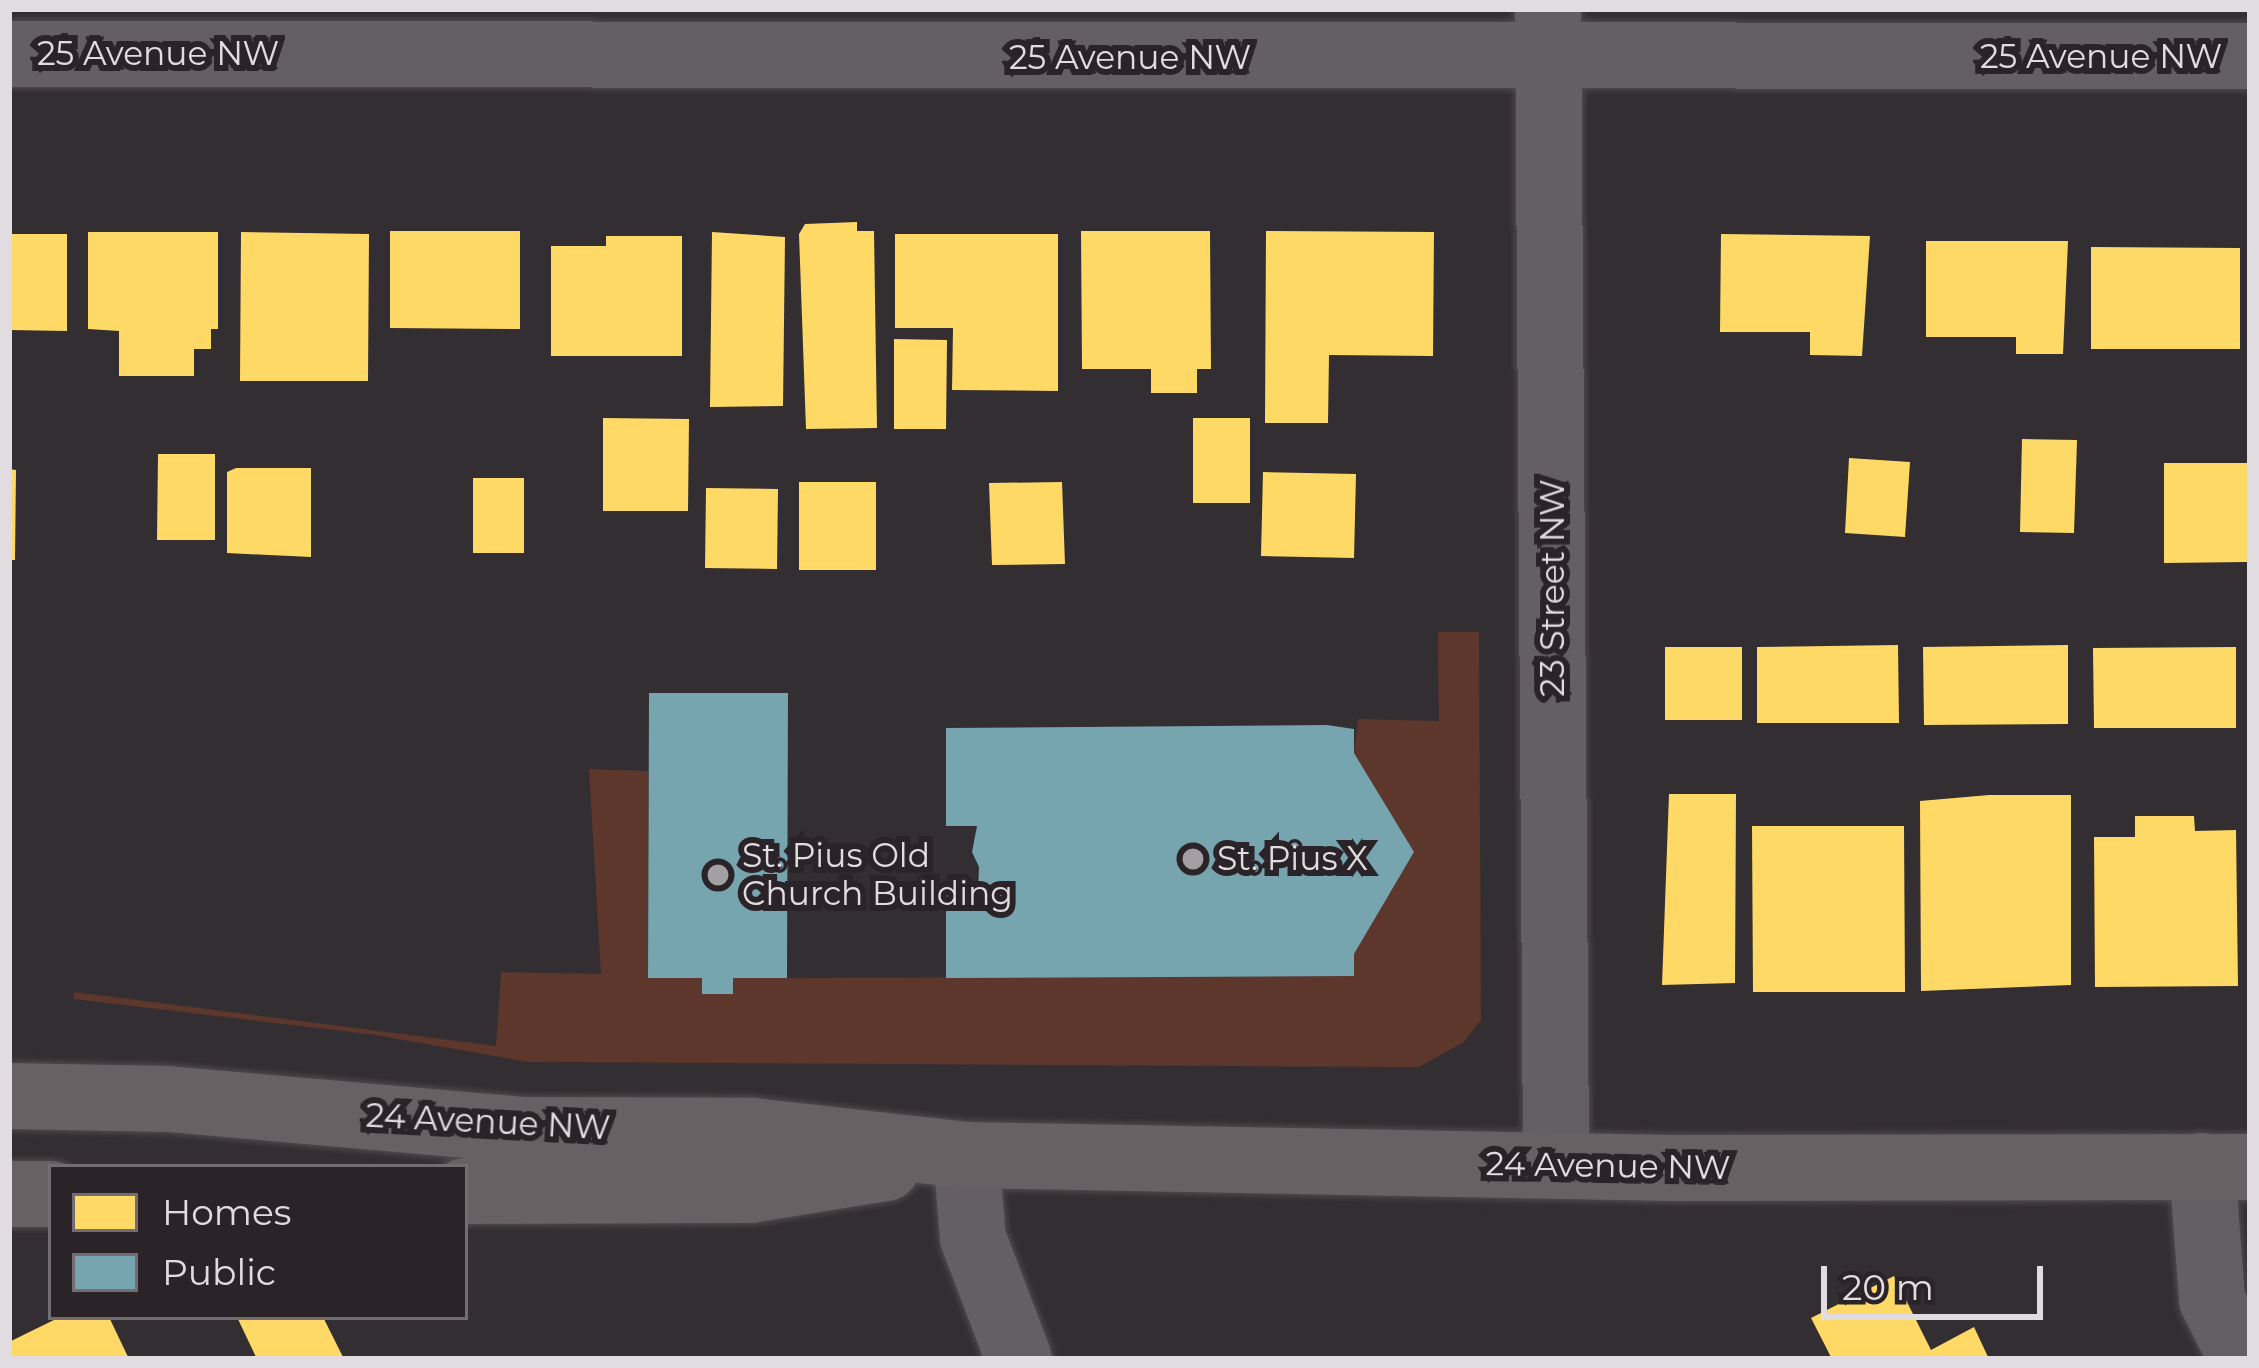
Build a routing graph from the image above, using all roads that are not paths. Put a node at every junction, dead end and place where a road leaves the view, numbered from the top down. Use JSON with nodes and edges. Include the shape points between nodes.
{"nodes":[{"id":1,"x":1548,"y":33,"type":"edge"},
{"id":2,"x":9,"y":54,"type":"edge"},
{"id":3,"x":2250,"y":56,"type":"edge"},
{"id":4,"x":9,"y":1096,"type":"edge"},
{"id":5,"x":519,"y":1130,"type":"junction"},
{"id":6,"x":9,"y":1139,"type":"edge"},
{"id":7,"x":966,"y":1155,"type":"junction"},
{"id":8,"x":1556,"y":1166,"type":"junction"},
{"id":9,"x":2226,"y":1167,"type":"edge"},
{"id":10,"x":468,"y":1191,"type":"edge"},
{"id":11,"x":48,"y":1193,"type":"edge"},
{"id":12,"x":9,"y":1194,"type":"edge"},
{"id":13,"x":1019,"y":1359,"type":"edge"},
{"id":14,"x":2242,"y":1359,"type":"edge"}],
"edges":[{"from":1,"to":2,"type":"street","name":"25 Avenue NW"},
{"from":1,"to":3,"type":"street","name":"25 Avenue NW"},
{"from":1,"to":8,"type":"street","name":"23 Street NW"},
{"from":4,"to":5,"type":"street","name":"24 Avenue NW","via":[[168,1099]]},
{"from":5,"to":6,"type":"street"},
{"from":5,"to":7,"type":"street","name":"24 Avenue NW","via":[[752,1131]]},
{"from":7,"to":8,"type":"street","name":"24 Avenue NW"},
{"from":7,"to":10,"type":"street","name":"24 Avenue NW","via":[[750,1190]]},
{"from":7,"to":13,"type":"street","via":[[973,1238]]},
{"from":8,"to":9,"type":"street","name":"24 Avenue NW"},
{"from":9,"to":14,"type":"street","via":[[2212,1300]]},
{"from":11,"to":12,"type":"street"}]}
